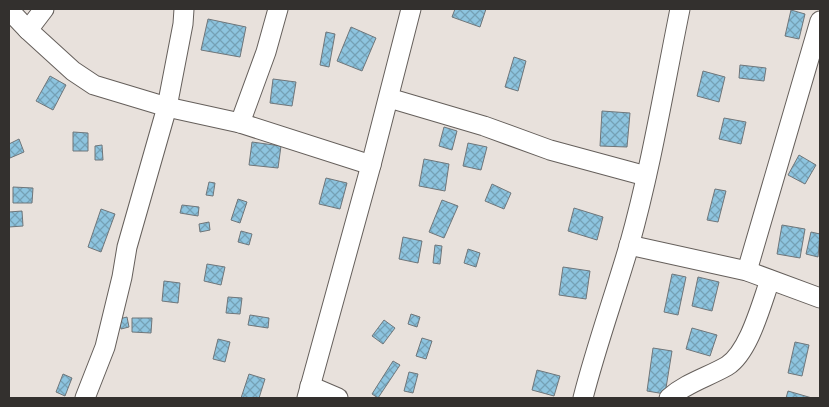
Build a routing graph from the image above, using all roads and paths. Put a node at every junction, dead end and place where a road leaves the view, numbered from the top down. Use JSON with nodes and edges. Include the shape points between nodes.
{"nodes":[{"id":1,"x":44,"y":9,"type":"edge"},
{"id":2,"x":184,"y":9,"type":"edge"},
{"id":3,"x":278,"y":9,"type":"edge"},
{"id":4,"x":411,"y":9,"type":"edge"},
{"id":5,"x":680,"y":9,"type":"edge"},
{"id":6,"x":9,"y":10,"type":"edge"},
{"id":7,"x":820,"y":21,"type":"edge"},
{"id":8,"x":28,"y":30,"type":"junction"},
{"id":9,"x":389,"y":98,"type":"junction"},
{"id":10,"x":167,"y":107,"type":"junction"},
{"id":11,"x":240,"y":124,"type":"junction"},
{"id":12,"x":371,"y":164,"type":"junction"},
{"id":13,"x":646,"y":176,"type":"junction"},
{"id":14,"x":629,"y":245,"type":"junction"},
{"id":15,"x":747,"y":271,"type":"junction"},
{"id":16,"x":770,"y":280,"type":"junction"},
{"id":17,"x":820,"y":298,"type":"edge"},
{"id":18,"x":308,"y":392,"type":"edge"},
{"id":19,"x":85,"y":398,"type":"edge"},
{"id":20,"x":338,"y":398,"type":"edge"},
{"id":21,"x":583,"y":398,"type":"edge"},
{"id":22,"x":669,"y":398,"type":"edge"}],
"edges":[{"from":1,"to":8,"type":"street"},
{"from":2,"to":10,"type":"street"},
{"from":3,"to":11,"type":"street"},
{"from":4,"to":9,"type":"street"},
{"from":5,"to":13,"type":"street"},
{"from":6,"to":8,"type":"street"},
{"from":7,"to":15,"type":"street"},
{"from":8,"to":10,"type":"street","via":[[73,71],[94,85]]},
{"from":9,"to":12,"type":"street"},
{"from":9,"to":13,"type":"street","via":[[550,150]]},
{"from":10,"to":11,"type":"street"},
{"from":10,"to":19,"type":"street","via":[[127,247],[105,347]]},
{"from":11,"to":12,"type":"street"},
{"from":12,"to":18,"type":"street"},
{"from":13,"to":14,"type":"street"},
{"from":14,"to":15,"type":"street"},
{"from":14,"to":21,"type":"street"},
{"from":15,"to":16,"type":"street"},
{"from":16,"to":17,"type":"street"},
{"from":16,"to":22,"type":"street","via":[[742,352],[728,365]]},
{"from":18,"to":20,"type":"street"}]}
